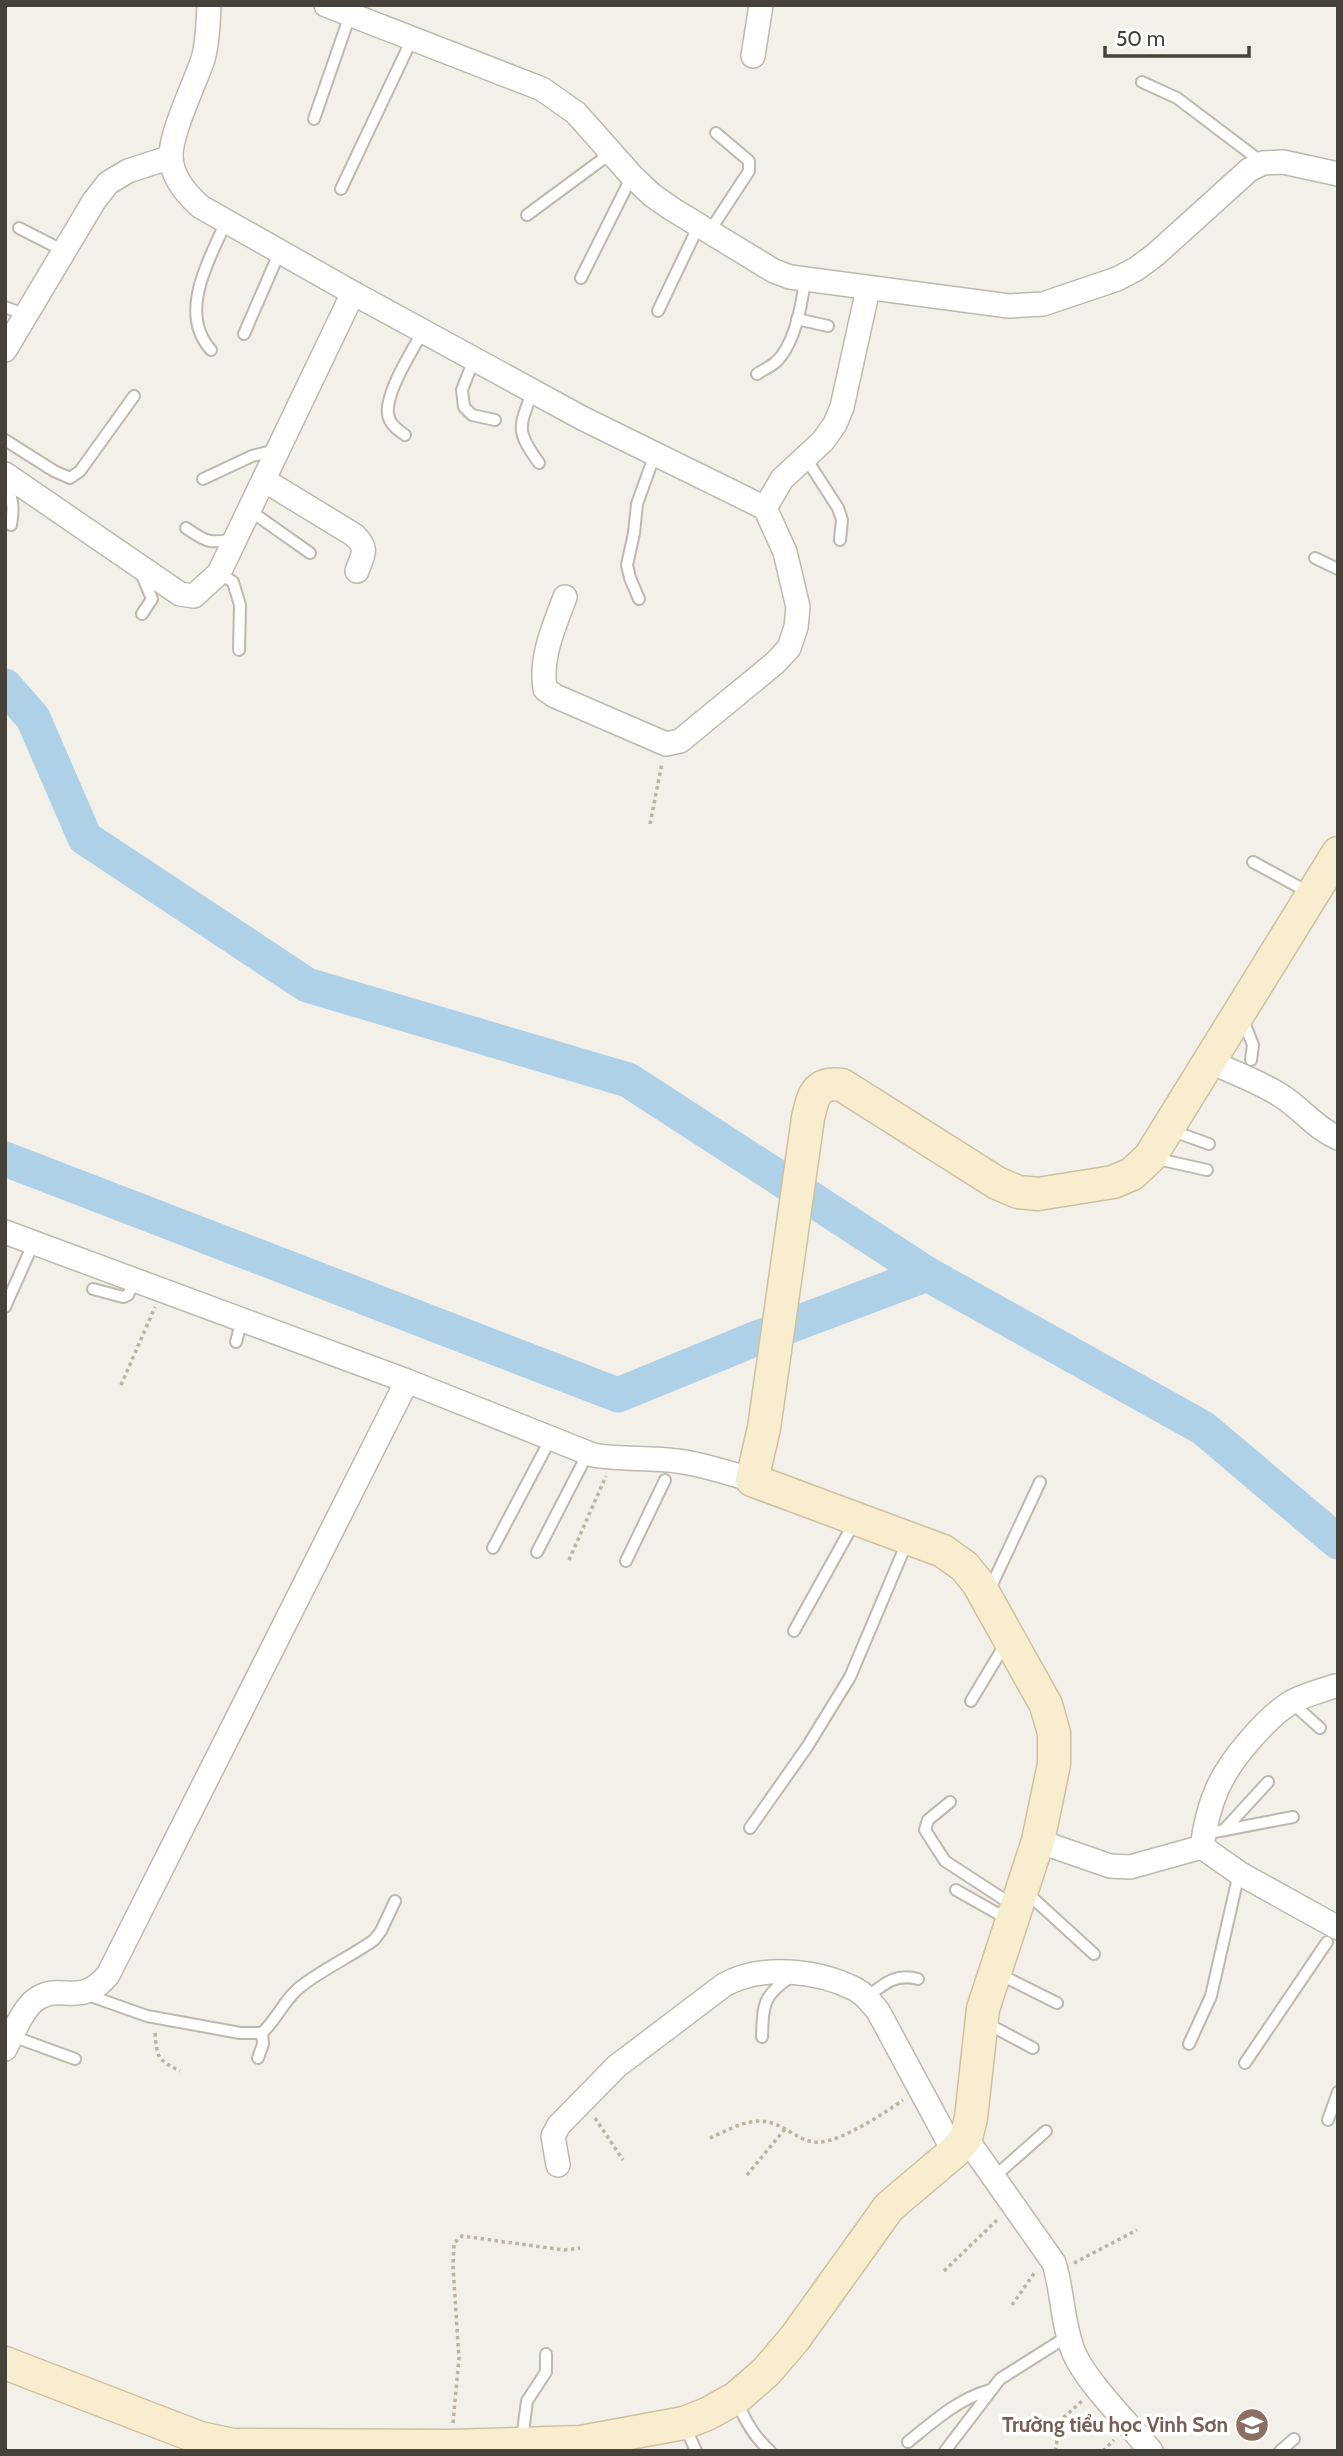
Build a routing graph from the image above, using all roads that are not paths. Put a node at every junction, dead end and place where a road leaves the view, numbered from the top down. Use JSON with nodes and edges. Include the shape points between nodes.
{"nodes":[{"id":1,"x":209,"y":5,"type":"edge"},
{"id":2,"x":326,"y":5,"type":"edge"},
{"id":3,"x":761,"y":5,"type":"edge"},
{"id":4,"x":350,"y":15,"type":"junction"},
{"id":5,"x":412,"y":39,"type":"junction"},
{"id":6,"x":753,"y":55,"type":"dead end"},
{"id":7,"x":1142,"y":82,"type":"dead end"},
{"id":8,"x":314,"y":118,"type":"dead end"},
{"id":9,"x":716,"y":133,"type":"dead end"},
{"id":10,"x":611,"y":153,"type":"junction"},
{"id":11,"x":171,"y":157,"type":"junction"},
{"id":12,"x":1264,"y":163,"type":"junction"},
{"id":13,"x":1338,"y":174,"type":"edge"},
{"id":14,"x":632,"y":176,"type":"junction"},
{"id":15,"x":341,"y":189,"type":"dead end"},
{"id":16,"x":527,"y":215,"type":"dead end"},
{"id":17,"x":226,"y":221,"type":"junction"},
{"id":18,"x":19,"y":228,"type":"dead end"},
{"id":19,"x":704,"y":229,"type":"junction"},
{"id":20,"x":64,"y":251,"type":"junction"},
{"id":21,"x":280,"y":251,"type":"junction"},
{"id":22,"x":581,"y":278,"type":"dead end"},
{"id":23,"x":805,"y":279,"type":"junction"},
{"id":24,"x":868,"y":289,"type":"junction"},
{"id":25,"x":353,"y":293,"type":"junction"},
{"id":26,"x":15,"y":311,"type":"edge"},
{"id":27,"x":658,"y":311,"type":"dead end"},
{"id":28,"x":797,"y":319,"type":"junction"},
{"id":29,"x":828,"y":326,"type":"dead end"},
{"id":30,"x":424,"y":331,"type":"junction"},
{"id":31,"x":244,"y":334,"type":"dead end"},
{"id":32,"x":5,"y":350,"type":"edge"},
{"id":33,"x":211,"y":350,"type":"dead end"},
{"id":34,"x":474,"y":359,"type":"junction"},
{"id":35,"x":757,"y":374,"type":"dead end"},
{"id":36,"x":533,"y":391,"type":"junction"},
{"id":37,"x":134,"y":396,"type":"dead end"},
{"id":38,"x":495,"y":420,"type":"dead end"},
{"id":39,"x":405,"y":435,"type":"dead end"},
{"id":40,"x":5,"y":440,"type":"edge"},
{"id":41,"x":278,"y":450,"type":"junction"},
{"id":42,"x":655,"y":454,"type":"junction"},
{"id":43,"x":805,"y":457,"type":"junction"},
{"id":44,"x":540,"y":463,"type":"dead end"},
{"id":45,"x":5,"y":474,"type":"edge"},
{"id":46,"x":203,"y":479,"type":"dead end"},
{"id":47,"x":264,"y":480,"type":"junction"},
{"id":48,"x":5,"y":483,"type":"edge"},
{"id":49,"x":765,"y":508,"type":"junction"},
{"id":50,"x":250,"y":510,"type":"junction"},
{"id":51,"x":11,"y":524,"type":"dead end"},
{"id":52,"x":186,"y":528,"type":"dead end"},
{"id":53,"x":236,"y":538,"type":"junction"},
{"id":54,"x":840,"y":540,"type":"dead end"},
{"id":55,"x":310,"y":553,"type":"dead end"},
{"id":56,"x":1315,"y":558,"type":"dead end"},
{"id":57,"x":138,"y":566,"type":"junction"},
{"id":58,"x":1338,"y":569,"type":"edge"},
{"id":59,"x":357,"y":571,"type":"dead end"},
{"id":60,"x":219,"y":573,"type":"junction"},
{"id":61,"x":565,"y":597,"type":"dead end"},
{"id":62,"x":639,"y":599,"type":"dead end"},
{"id":63,"x":142,"y":614,"type":"dead end"},
{"id":64,"x":239,"y":650,"type":"dead end"},
{"id":65,"x":1338,"y":853,"type":"edge"},
{"id":66,"x":1253,"y":862,"type":"dead end"},
{"id":67,"x":1312,"y":895,"type":"junction"},
{"id":68,"x":1240,"y":1011,"type":"junction"},
{"id":69,"x":1251,"y":1060,"type":"dead end"},
{"id":70,"x":1209,"y":1061,"type":"junction"},
{"id":71,"x":1167,"y":1130,"type":"junction"},
{"id":72,"x":1338,"y":1138,"type":"edge"},
{"id":73,"x":1209,"y":1144,"type":"dead end"},
{"id":74,"x":1150,"y":1157,"type":"junction"},
{"id":75,"x":1207,"y":1170,"type":"dead end"},
{"id":76,"x":5,"y":1232,"type":"edge"},
{"id":77,"x":34,"y":1242,"type":"junction"},
{"id":78,"x":135,"y":1279,"type":"junction"},
{"id":79,"x":93,"y":1289,"type":"dead end"},
{"id":80,"x":5,"y":1307,"type":"edge"},
{"id":81,"x":242,"y":1319,"type":"junction"},
{"id":82,"x":236,"y":1342,"type":"dead end"},
{"id":83,"x":407,"y":1381,"type":"junction"},
{"id":84,"x":551,"y":1438,"type":"junction"},
{"id":85,"x":588,"y":1453,"type":"junction"},
{"id":86,"x":670,"y":1469,"type":"junction"},
{"id":87,"x":752,"y":1480,"type":"junction"},
{"id":88,"x":1041,"y":1482,"type":"dead end"},
{"id":89,"x":857,"y":1519,"type":"junction"},
{"id":90,"x":909,"y":1538,"type":"junction"},
{"id":91,"x":493,"y":1548,"type":"dead end"},
{"id":92,"x":537,"y":1552,"type":"dead end"},
{"id":93,"x":626,"y":1561,"type":"dead end"},
{"id":94,"x":986,"y":1597,"type":"junction"},
{"id":95,"x":794,"y":1631,"type":"dead end"},
{"id":96,"x":1008,"y":1638,"type":"junction"},
{"id":97,"x":1335,"y":1686,"type":"dead end"},
{"id":98,"x":971,"y":1701,"type":"dead end"},
{"id":99,"x":1291,"y":1702,"type":"junction"},
{"id":100,"x":1320,"y":1728,"type":"dead end"},
{"id":101,"x":1268,"y":1782,"type":"dead end"},
{"id":102,"x":950,"y":1802,"type":"dead end"},
{"id":103,"x":1293,"y":1817,"type":"dead end"},
{"id":104,"x":750,"y":1828,"type":"dead end"},
{"id":105,"x":1210,"y":1837,"type":"junction"},
{"id":106,"x":1038,"y":1841,"type":"junction"},
{"id":107,"x":1240,"y":1873,"type":"junction"},
{"id":108,"x":956,"y":1890,"type":"dead end"},
{"id":109,"x":395,"y":1901,"type":"dead end"},
{"id":110,"x":1017,"y":1906,"type":"junction"},
{"id":111,"x":1333,"y":1932,"type":"edge"},
{"id":112,"x":1094,"y":1954,"type":"dead end"},
{"id":113,"x":797,"y":1972,"type":"junction"},
{"id":114,"x":995,"y":1972,"type":"junction"},
{"id":115,"x":918,"y":1979,"type":"dead end"},
{"id":116,"x":83,"y":1993,"type":"junction"},
{"id":117,"x":867,"y":1997,"type":"junction"},
{"id":118,"x":1057,"y":2003,"type":"dead end"},
{"id":119,"x":981,"y":2021,"type":"junction"},
{"id":120,"x":262,"y":2033,"type":"junction"},
{"id":121,"x":762,"y":2037,"type":"dead end"},
{"id":122,"x":8,"y":2041,"type":"edge"},
{"id":123,"x":1189,"y":2044,"type":"dead end"},
{"id":124,"x":1033,"y":2048,"type":"dead end"},
{"id":125,"x":258,"y":2058,"type":"dead end"},
{"id":126,"x":75,"y":2059,"type":"dead end"},
{"id":127,"x":1245,"y":2063,"type":"dead end"},
{"id":128,"x":1338,"y":2092,"type":"edge"},
{"id":129,"x":1328,"y":2120,"type":"dead end"},
{"id":130,"x":1046,"y":2131,"type":"dead end"},
{"id":131,"x":960,"y":2145,"type":"junction"},
{"id":132,"x":558,"y":2165,"type":"dead end"},
{"id":133,"x":994,"y":2177,"type":"junction"},
{"id":134,"x":1068,"y":2336,"type":"junction"},
{"id":135,"x":545,"y":2354,"type":"dead end"},
{"id":136,"x":5,"y":2363,"type":"edge"},
{"id":137,"x":990,"y":2390,"type":"junction"},
{"id":138,"x":736,"y":2398,"type":"junction"},
{"id":139,"x":690,"y":2437,"type":"edge"},
{"id":140,"x":1294,"y":2438,"type":"dead end"},
{"id":141,"x":908,"y":2442,"type":"dead end"},
{"id":142,"x":521,"y":2445,"type":"junction"},
{"id":143,"x":758,"y":2446,"type":"edge"},
{"id":144,"x":411,"y":2448,"type":"edge"},
{"id":145,"x":770,"y":2451,"type":"edge"},
{"id":146,"x":945,"y":2451,"type":"edge"},
{"id":147,"x":1151,"y":2451,"type":"edge"},
{"id":148,"x":1280,"y":2451,"type":"edge"}],
"edges":[{"from":1,"to":11,"type":"street","via":[[204,56]]},
{"from":2,"to":4,"type":"street"},
{"from":3,"to":6,"type":"street"},
{"from":4,"to":5,"type":"street"},
{"from":4,"to":8,"type":"lane"},
{"from":5,"to":10,"type":"street","via":[[542,89],[576,113]]},
{"from":5,"to":15,"type":"lane"},
{"from":7,"to":12,"type":"lane","via":[[1177,99]]},
{"from":9,"to":19,"type":"lane","via":[[748,161],[749,171]]},
{"from":10,"to":14,"type":"street"},
{"from":10,"to":16,"type":"lane"},
{"from":11,"to":17,"type":"street","via":[[187,194]]},
{"from":11,"to":20,"type":"street","via":[[108,183]]},
{"from":12,"to":13,"type":"street","via":[[1283,162]]},
{"from":12,"to":24,"type":"street","via":[[1249,170],[1136,269],[1043,304],[1010,306]]},
{"from":14,"to":19,"type":"street"},
{"from":14,"to":22,"type":"lane"},
{"from":17,"to":21,"type":"street"},
{"from":17,"to":33,"type":"lane","via":[[197,292],[195,322]]},
{"from":18,"to":20,"type":"lane"},
{"from":19,"to":23,"type":"street","via":[[775,271]]},
{"from":19,"to":27,"type":"lane"},
{"from":20,"to":26,"type":"street"},
{"from":21,"to":25,"type":"street"},
{"from":21,"to":31,"type":"lane"},
{"from":23,"to":24,"type":"street"},
{"from":23,"to":28,"type":"lane"},
{"from":24,"to":43,"type":"street","via":[[842,407],[823,441]]},
{"from":25,"to":30,"type":"street"},
{"from":25,"to":41,"type":"street"},
{"from":26,"to":32,"type":"street"},
{"from":28,"to":29,"type":"lane"},
{"from":28,"to":35,"type":"lane","via":[[785,349]]},
{"from":30,"to":34,"type":"street"},
{"from":30,"to":39,"type":"lane","via":[[391,396],[388,414],[393,426]]},
{"from":34,"to":36,"type":"street"},
{"from":34,"to":38,"type":"lane","via":[[462,390],[464,407],[472,415]]},
{"from":36,"to":42,"type":"street"},
{"from":36,"to":44,"type":"lane","via":[[521,431]]},
{"from":37,"to":40,"type":"lane","via":[[80,471],[70,478]]},
{"from":41,"to":46,"type":"lane","via":[[252,456]]},
{"from":41,"to":47,"type":"street"},
{"from":42,"to":49,"type":"street"},
{"from":42,"to":62,"type":"lane","via":[[637,504],[627,565]]},
{"from":43,"to":49,"type":"street","via":[[782,479]]},
{"from":43,"to":54,"type":"lane","via":[[838,508]]},
{"from":45,"to":57,"type":"street"},
{"from":47,"to":50,"type":"street"},
{"from":47,"to":59,"type":"street","via":[[362,542],[365,550]]},
{"from":48,"to":51,"type":"lane","via":[[15,508]]},
{"from":49,"to":61,"type":"street","via":[[785,552],[798,607],[789,648],[680,741],[666,744],[545,689],[548,646]]},
{"from":50,"to":53,"type":"street"},
{"from":50,"to":55,"type":"lane"},
{"from":52,"to":53,"type":"lane","via":[[205,541]]},
{"from":53,"to":60,"type":"street"},
{"from":56,"to":58,"type":"lane"},
{"from":57,"to":60,"type":"street","via":[[180,594],[194,596]]},
{"from":57,"to":63,"type":"lane","via":[[152,599]]},
{"from":60,"to":64,"type":"lane","via":[[233,582],[240,605]]},
{"from":65,"to":67,"type":"main road"},
{"from":66,"to":67,"type":"lane"},
{"from":67,"to":68,"type":"main road"},
{"from":68,"to":69,"type":"lane","via":[[1253,1045]]},
{"from":68,"to":70,"type":"main road"},
{"from":70,"to":71,"type":"main road"},
{"from":70,"to":72,"type":"street","via":[[1277,1093]]},
{"from":71,"to":73,"type":"lane"},
{"from":71,"to":74,"type":"main road"},
{"from":74,"to":75,"type":"lane"},
{"from":74,"to":87,"type":"main road","via":[[1132,1174],[1113,1182],[1038,1195],[1018,1192],[842,1085],[821,1087],[808,1118],[764,1428]]},
{"from":76,"to":77,"type":"street"},
{"from":77,"to":78,"type":"street"},
{"from":77,"to":80,"type":"lane"},
{"from":78,"to":79,"type":"lane","via":[[124,1297]]},
{"from":78,"to":81,"type":"street"},
{"from":81,"to":82,"type":"lane"},
{"from":81,"to":83,"type":"street"},
{"from":83,"to":84,"type":"street"},
{"from":83,"to":116,"type":"street","via":[[108,1975],[98,1987]]},
{"from":84,"to":85,"type":"street"},
{"from":84,"to":91,"type":"lane"},
{"from":85,"to":86,"type":"street"},
{"from":85,"to":92,"type":"lane"},
{"from":86,"to":87,"type":"street","via":[[694,1463]]},
{"from":86,"to":93,"type":"lane"},
{"from":87,"to":89,"type":"main road"},
{"from":88,"to":94,"type":"lane"},
{"from":89,"to":90,"type":"main road"},
{"from":89,"to":95,"type":"lane"},
{"from":90,"to":94,"type":"main road","via":[[943,1551],[964,1566]]},
{"from":90,"to":104,"type":"lane","via":[[850,1677]]},
{"from":94,"to":96,"type":"main road"},
{"from":96,"to":98,"type":"lane"},
{"from":96,"to":106,"type":"main road","via":[[1046,1705],[1054,1732],[1055,1763]]},
{"from":97,"to":99,"type":"street"},
{"from":99,"to":100,"type":"lane"},
{"from":99,"to":105,"type":"street","via":[[1267,1721],[1220,1780],[1206,1817]]},
{"from":101,"to":105,"type":"lane"},
{"from":102,"to":110,"type":"lane","via":[[928,1820],[925,1830],[932,1843],[946,1861]]},
{"from":103,"to":105,"type":"lane"},
{"from":105,"to":106,"type":"street","via":[[1130,1867],[1110,1866]]},
{"from":105,"to":107,"type":"street"},
{"from":106,"to":110,"type":"main road"},
{"from":107,"to":111,"type":"street"},
{"from":107,"to":123,"type":"lane","via":[[1211,1996]]},
{"from":108,"to":110,"type":"lane"},
{"from":109,"to":120,"type":"lane","via":[[374,1940],[300,1987]]},
{"from":110,"to":112,"type":"lane"},
{"from":110,"to":114,"type":"main road"},
{"from":111,"to":127,"type":"lane"},
{"from":113,"to":117,"type":"street"},
{"from":113,"to":121,"type":"lane","via":[[766,2000]]},
{"from":113,"to":132,"type":"street","via":[[739,1977],[617,2066],[559,2125],[553,2136]]},
{"from":114,"to":118,"type":"lane"},
{"from":114,"to":119,"type":"main road"},
{"from":115,"to":117,"type":"lane","via":[[894,1979]]},
{"from":116,"to":120,"type":"lane","via":[[153,2017]]},
{"from":116,"to":122,"type":"street","via":[[38,1998]]},
{"from":117,"to":131,"type":"street","via":[[919,2089]]},
{"from":119,"to":124,"type":"lane"},
{"from":119,"to":131,"type":"main road","via":[[971,2118]]},
{"from":120,"to":125,"type":"lane"},
{"from":122,"to":126,"type":"lane"},
{"from":128,"to":129,"type":"lane"},
{"from":130,"to":133,"type":"lane"},
{"from":131,"to":133,"type":"street"},
{"from":131,"to":138,"type":"main road","via":[[889,2207],[795,2338]]},
{"from":133,"to":134,"type":"street","via":[[1054,2265]]},
{"from":134,"to":137,"type":"lane","via":[[1011,2370]]},
{"from":134,"to":147,"type":"street","via":[[1098,2387]]},
{"from":135,"to":142,"type":"lane","via":[[546,2372],[527,2401]]},
{"from":136,"to":144,"type":"main road","via":[[200,2438],[233,2445]]},
{"from":137,"to":141,"type":"lane","via":[[958,2403]]},
{"from":137,"to":146,"type":"lane"},
{"from":138,"to":139,"type":"main road","via":[[708,2414]]},
{"from":138,"to":143,"type":"lane"},
{"from":139,"to":142,"type":"main road"},
{"from":140,"to":148,"type":"lane"},
{"from":142,"to":144,"type":"main road"},
{"from":143,"to":145,"type":"lane"}]}
